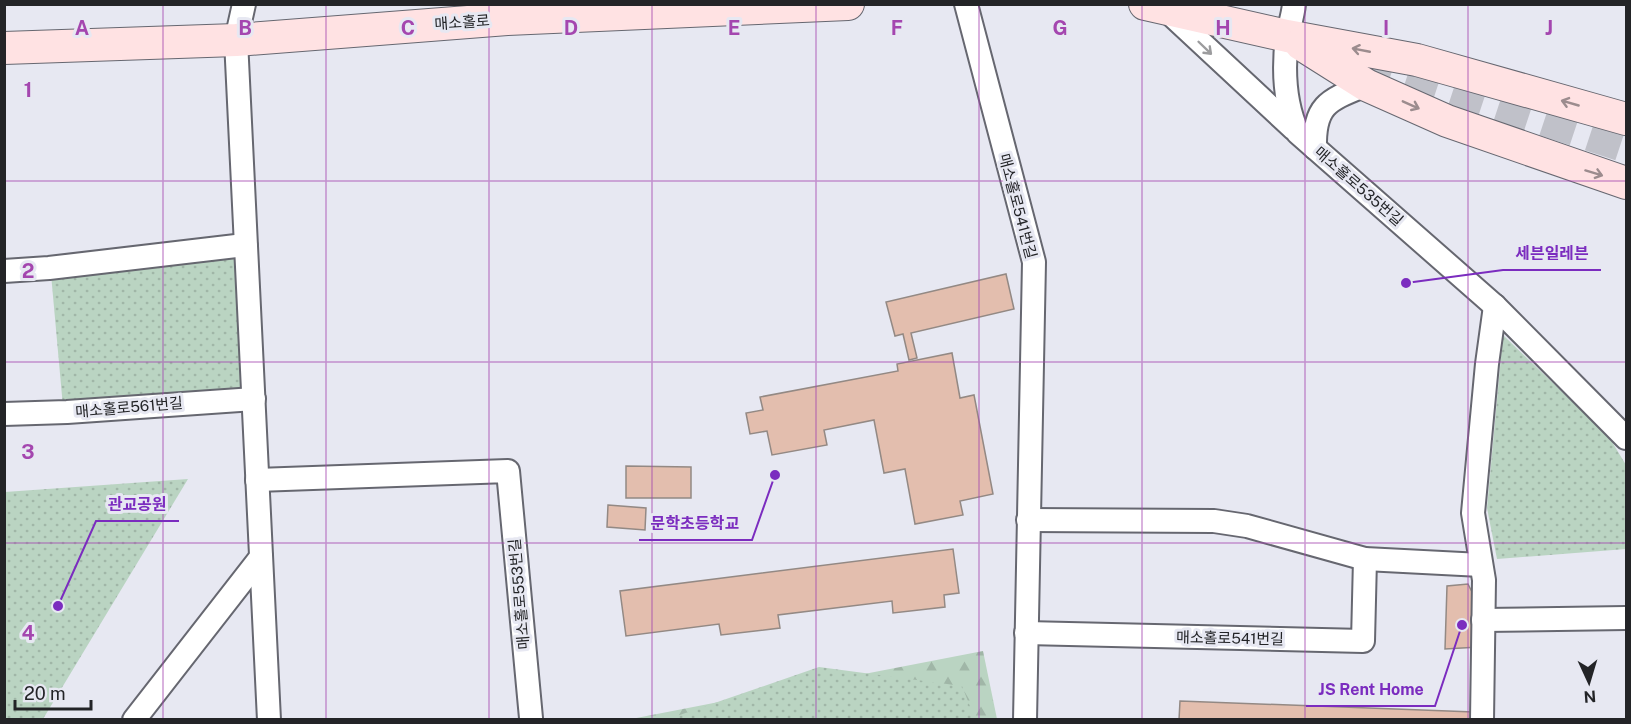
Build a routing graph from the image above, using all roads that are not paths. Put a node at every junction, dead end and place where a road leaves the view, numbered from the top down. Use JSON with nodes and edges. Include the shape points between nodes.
{"nodes":[{"id":1,"x":244,"y":4,"type":"edge"},
{"id":2,"x":848,"y":4,"type":"edge"},
{"id":3,"x":966,"y":4,"type":"edge"},
{"id":4,"x":1294,"y":4,"type":"edge"},
{"id":5,"x":804,"y":6,"type":"edge"},
{"id":6,"x":1154,"y":6,"type":"edge"},
{"id":7,"x":1287,"y":36,"type":"junction"},
{"id":8,"x":236,"y":39,"type":"junction"},
{"id":9,"x":4,"y":48,"type":"edge"},
{"id":10,"x":1366,"y":86,"type":"junction"},
{"id":11,"x":1626,"y":119,"type":"edge"},
{"id":12,"x":1298,"y":133,"type":"junction"},
{"id":13,"x":1315,"y":148,"type":"junction"},
{"id":14,"x":1626,"y":183,"type":"edge"},
{"id":15,"x":246,"y":247,"type":"junction"},
{"id":16,"x":4,"y":271,"type":"edge"},
{"id":17,"x":1495,"y":306,"type":"junction"},
{"id":18,"x":254,"y":399,"type":"junction"},
{"id":19,"x":4,"y":414,"type":"edge"},
{"id":20,"x":1626,"y":438,"type":"edge"},
{"id":21,"x":257,"y":480,"type":"junction"},
{"id":22,"x":1028,"y":520,"type":"junction"},
{"id":23,"x":261,"y":557,"type":"junction"},
{"id":24,"x":1365,"y":559,"type":"junction"},
{"id":25,"x":1482,"y":565,"type":"junction"},
{"id":26,"x":1626,"y":618,"type":"edge"},
{"id":27,"x":1483,"y":620,"type":"junction"},
{"id":28,"x":1026,"y":633,"type":"junction"},
{"id":29,"x":527,"y":718,"type":"edge"},
{"id":30,"x":134,"y":720,"type":"edge"},
{"id":31,"x":269,"y":720,"type":"edge"},
{"id":32,"x":1025,"y":720,"type":"edge"},
{"id":33,"x":1482,"y":720,"type":"edge"}],
"edges":[{"from":1,"to":8,"type":"street"},
{"from":2,"to":5,"type":"main road","name":"매소홀로"},
{"from":3,"to":22,"type":"street","name":"매소홀로541번길","via":[[1034,262]]},
{"from":4,"to":7,"type":"street","name":"매소홀로535번길"},
{"from":5,"to":8,"type":"main road","name":"매소홀로","via":[[507,19]]},
{"from":6,"to":7,"type":"main road"},
{"from":6,"to":12,"type":"street","one_way":true},
{"from":7,"to":10,"type":"main road"},
{"from":11,"to":7,"type":"main road","one_way":true,"via":[[1417,60]]},
{"from":7,"to":12,"type":"street","name":"매소홀로535번길","via":[[1287,103]]},
{"from":8,"to":9,"type":"main road","name":"매소홀로"},
{"from":8,"to":15,"type":"street"},
{"from":10,"to":13,"type":"street","via":[[1333,98],[1324,107],[1317,120]]},
{"from":10,"to":14,"type":"main road","one_way":true,"via":[[1447,121]]},
{"from":12,"to":13,"type":"street","name":"매소홀로535번길"},
{"from":13,"to":17,"type":"street","name":"매소홀로535번길"},
{"from":15,"to":16,"type":"street"},
{"from":15,"to":18,"type":"street"},
{"from":17,"to":20,"type":"street","name":"매소홀로535번길"},
{"from":17,"to":25,"type":"street","via":[[1473,513]]},
{"from":18,"to":19,"type":"street","name":"매소홀로561번길"},
{"from":18,"to":21,"type":"street"},
{"from":21,"to":23,"type":"street"},
{"from":21,"to":29,"type":"street","name":"매소홀로553번길","via":[[508,471]]},
{"from":22,"to":24,"type":"street","via":[[1214,521],[1247,526]]},
{"from":22,"to":28,"type":"street","name":"매소홀로541번길"},
{"from":23,"to":30,"type":"street"},
{"from":23,"to":31,"type":"street"},
{"from":24,"to":25,"type":"street"},
{"from":24,"to":28,"type":"street","name":"매소홀로541번길","via":[[1363,641]]},
{"from":25,"to":27,"type":"street"},
{"from":26,"to":27,"type":"street"},
{"from":27,"to":33,"type":"street"},
{"from":28,"to":32,"type":"street","name":"매소홀로541번길"}]}
